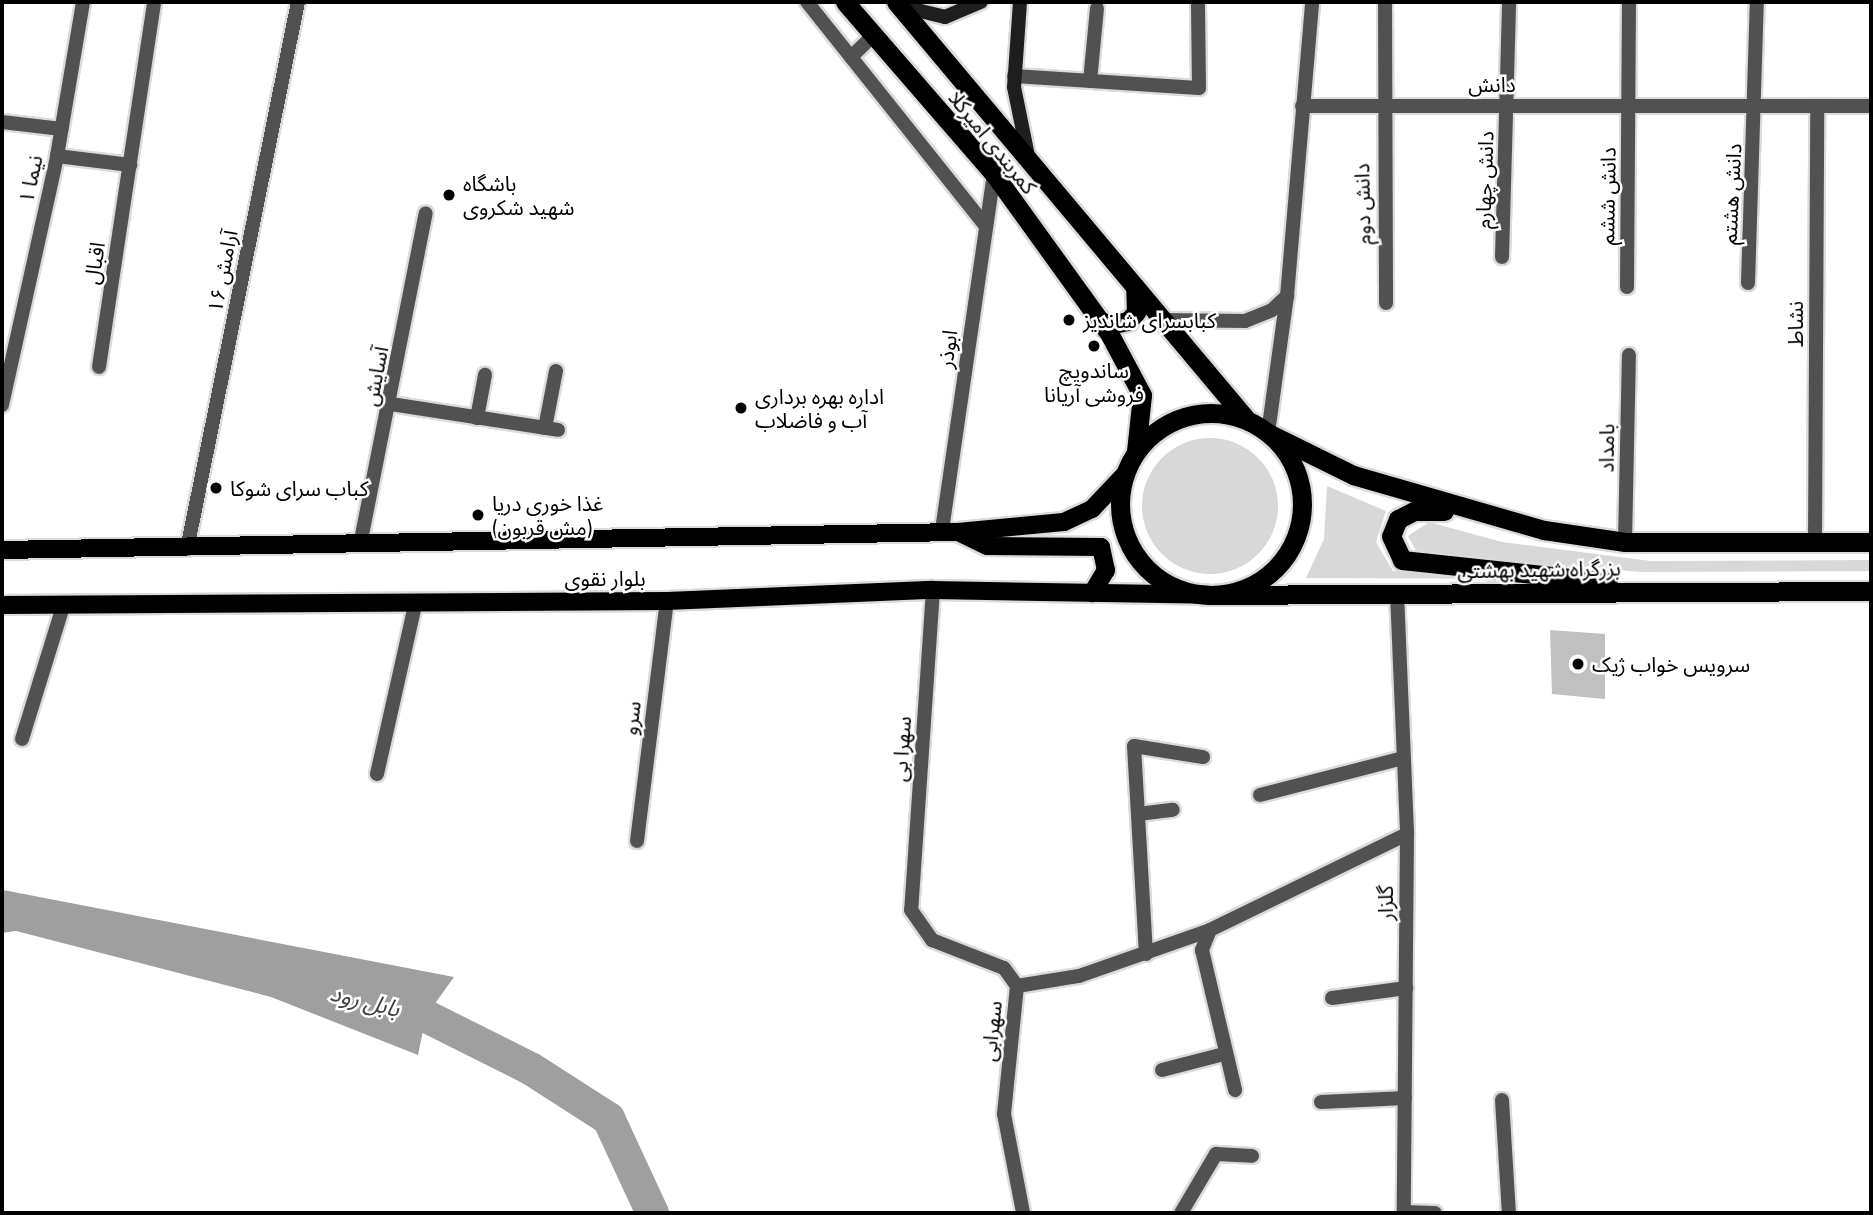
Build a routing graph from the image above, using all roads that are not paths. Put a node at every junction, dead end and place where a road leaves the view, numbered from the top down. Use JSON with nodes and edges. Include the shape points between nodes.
{"nodes":[{"id":1,"x":83,"y":2,"type":"edge"},
{"id":2,"x":154,"y":2,"type":"edge"},
{"id":3,"x":298,"y":2,"type":"edge"},
{"id":4,"x":807,"y":2,"type":"edge"},
{"id":5,"x":845,"y":2,"type":"edge"},
{"id":6,"x":981,"y":2,"type":"edge"},
{"id":7,"x":1020,"y":2,"type":"edge"},
{"id":8,"x":1198,"y":2,"type":"edge"},
{"id":9,"x":1312,"y":2,"type":"edge"},
{"id":10,"x":1385,"y":2,"type":"edge"},
{"id":11,"x":1509,"y":2,"type":"edge"},
{"id":12,"x":1629,"y":2,"type":"edge"},
{"id":13,"x":1757,"y":2,"type":"edge"},
{"id":14,"x":897,"y":4,"type":"edge"},
{"id":15,"x":1097,"y":8,"type":"dead end"},
{"id":16,"x":874,"y":35,"type":"junction"},
{"id":17,"x":851,"y":57,"type":"junction"},
{"id":18,"x":1014,"y":76,"type":"junction"},
{"id":19,"x":1090,"y":81,"type":"junction"},
{"id":20,"x":1381,"y":104,"type":"junction"},
{"id":21,"x":1507,"y":105,"type":"junction"},
{"id":22,"x":1303,"y":106,"type":"junction"},
{"id":23,"x":1629,"y":106,"type":"junction"},
{"id":24,"x":1757,"y":106,"type":"junction"},
{"id":25,"x":1817,"y":106,"type":"junction"},
{"id":26,"x":1871,"y":106,"type":"edge"},
{"id":27,"x":2,"y":122,"type":"edge"},
{"id":28,"x":62,"y":130,"type":"junction"},
{"id":29,"x":57,"y":156,"type":"junction"},
{"id":30,"x":1028,"y":156,"type":"junction"},
{"id":31,"x":130,"y":165,"type":"junction"},
{"id":32,"x":994,"y":174,"type":"junction"},
{"id":33,"x":426,"y":213,"type":"dead end"},
{"id":34,"x":986,"y":226,"type":"junction"},
{"id":35,"x":1502,"y":257,"type":"dead end"},
{"id":36,"x":1748,"y":283,"type":"dead end"},
{"id":37,"x":1135,"y":287,"type":"junction"},
{"id":38,"x":1627,"y":287,"type":"dead end"},
{"id":39,"x":1287,"y":296,"type":"junction"},
{"id":40,"x":1386,"y":303,"type":"dead end"},
{"id":41,"x":1097,"y":319,"type":"junction"},
{"id":42,"x":1161,"y":320,"type":"junction"},
{"id":43,"x":1629,"y":355,"type":"dead end"},
{"id":44,"x":99,"y":367,"type":"dead end"},
{"id":45,"x":556,"y":371,"type":"dead end"},
{"id":46,"x":485,"y":375,"type":"dead end"},
{"id":47,"x":391,"y":404,"type":"junction"},
{"id":48,"x":2,"y":405,"type":"edge"},
{"id":49,"x":477,"y":418,"type":"junction"},
{"id":50,"x":1249,"y":421,"type":"junction"},
{"id":51,"x":1268,"y":433,"type":"junction"},
{"id":52,"x":1134,"y":456,"type":"junction"},
{"id":53,"x":1125,"y":474,"type":"junction"},
{"id":54,"x":1472,"y":514,"type":"junction"},
{"id":55,"x":950,"y":531,"type":"junction"},
{"id":56,"x":1625,"y":542,"type":"junction"},
{"id":57,"x":1815,"y":542,"type":"junction"},
{"id":58,"x":1871,"y":542,"type":"edge"},
{"id":59,"x":359,"y":545,"type":"junction"},
{"id":60,"x":187,"y":549,"type":"junction"},
{"id":61,"x":2,"y":550,"type":"edge"},
{"id":62,"x":933,"y":590,"type":"junction"},
{"id":63,"x":1669,"y":591,"type":"junction"},
{"id":64,"x":1871,"y":591,"type":"edge"},
{"id":65,"x":1092,"y":593,"type":"junction"},
{"id":66,"x":1397,"y":593,"type":"junction"},
{"id":67,"x":1208,"y":595,"type":"junction"},
{"id":68,"x":416,"y":601,"type":"junction"},
{"id":69,"x":667,"y":601,"type":"junction"},
{"id":70,"x":64,"y":603,"type":"junction"},
{"id":71,"x":2,"y":605,"type":"edge"},
{"id":72,"x":22,"y":739,"type":"dead end"},
{"id":73,"x":1203,"y":757,"type":"dead end"},
{"id":74,"x":1404,"y":758,"type":"junction"},
{"id":75,"x":377,"y":774,"type":"dead end"},
{"id":76,"x":1259,"y":795,"type":"dead end"},
{"id":77,"x":1173,"y":810,"type":"dead end"},
{"id":78,"x":1138,"y":814,"type":"junction"},
{"id":79,"x":1407,"y":834,"type":"junction"},
{"id":80,"x":637,"y":841,"type":"dead end"},
{"id":81,"x":911,"y":910,"type":"joint"},
{"id":82,"x":1210,"y":930,"type":"junction"},
{"id":83,"x":1146,"y":954,"type":"junction"},
{"id":84,"x":1017,"y":986,"type":"junction"},
{"id":85,"x":1406,"y":988,"type":"junction"},
{"id":86,"x":1332,"y":998,"type":"dead end"},
{"id":87,"x":1224,"y":1054,"type":"junction"},
{"id":88,"x":1161,"y":1070,"type":"dead end"},
{"id":89,"x":1235,"y":1090,"type":"dead end"},
{"id":90,"x":1405,"y":1098,"type":"junction"},
{"id":91,"x":1502,"y":1100,"type":"dead end"},
{"id":92,"x":1321,"y":1102,"type":"dead end"},
{"id":93,"x":1252,"y":1156,"type":"dead end"},
{"id":94,"x":1023,"y":1213,"type":"edge"},
{"id":95,"x":1181,"y":1213,"type":"edge"},
{"id":96,"x":1405,"y":1213,"type":"edge"},
{"id":97,"x":1435,"y":1213,"type":"edge"},
{"id":98,"x":1509,"y":1213,"type":"edge"}],
"edges":[{"from":1,"to":28,"type":"street","name":"نیما ۱"},
{"from":2,"to":31,"type":"street","name":"اقبال"},
{"from":3,"to":60,"type":"street","name":"آرامش ۱۶"},
{"from":4,"to":17,"type":"street"},
{"from":5,"to":16,"type":"highway","name":"کمربندی امیرکلا"},
{"from":6,"to":14,"type":"main road","via":[[945,17]]},
{"from":7,"to":18,"type":"main road"},
{"from":8,"to":19,"type":"street","via":[[1199,88]]},
{"from":9,"to":22,"type":"street"},
{"from":10,"to":20,"type":"street","name":"دانش دوم"},
{"from":11,"to":21,"type":"street","name":"دانش چهارم"},
{"from":12,"to":23,"type":"street","name":"دانش ششم"},
{"from":13,"to":24,"type":"street","name":"دانش هشتم"},
{"from":14,"to":30,"type":"highway","name":"کمربندی امیرکلا"},
{"from":15,"to":19,"type":"street"},
{"from":16,"to":17,"type":"street"},
{"from":16,"to":32,"type":"highway","name":"کمربندی امیرکلا"},
{"from":17,"to":34,"type":"street"},
{"from":18,"to":19,"type":"street"},
{"from":18,"to":30,"type":"main road"},
{"from":20,"to":21,"type":"street","name":"دانش"},
{"from":20,"to":22,"type":"street","name":"دانش"},
{"from":20,"to":40,"type":"street","name":"دانش دوم"},
{"from":21,"to":23,"type":"street","name":"دانش"},
{"from":21,"to":35,"type":"street","name":"دانش چهارم"},
{"from":22,"to":39,"type":"street"},
{"from":23,"to":24,"type":"street","name":"دانش"},
{"from":23,"to":38,"type":"street","name":"دانش ششم"},
{"from":24,"to":25,"type":"street","name":"دانش"},
{"from":24,"to":36,"type":"street","name":"دانش هشتم"},
{"from":25,"to":26,"type":"street","name":"دانش"},
{"from":25,"to":57,"type":"street","name":"نشاط"},
{"from":27,"to":28,"type":"street"},
{"from":28,"to":29,"type":"street","name":"نیما ۱"},
{"from":29,"to":31,"type":"street"},
{"from":29,"to":48,"type":"street","name":"نیما ۱"},
{"from":30,"to":37,"type":"highway","name":"کمربندی امیرکلا"},
{"from":31,"to":44,"type":"street","name":"اقبال"},
{"from":32,"to":34,"type":"street","name":"ابوذر"},
{"from":32,"to":41,"type":"highway","name":"کمربندی امیرکلا"},
{"from":33,"to":47,"type":"street","name":"آسایش"},
{"from":34,"to":55,"type":"street","name":"ابوذر"},
{"from":37,"to":41,"type":"highway","via":[[1136,312],[1128,321],[1109,325]]},
{"from":37,"to":42,"type":"highway","name":"کمربندی امیرکلا"},
{"from":39,"to":42,"type":"street","via":[[1272,310],[1245,321]]},
{"from":39,"to":51,"type":"street"},
{"from":41,"to":52,"type":"highway","name":"کمربندی امیرکلا","via":[[1142,395]]},
{"from":42,"to":50,"type":"highway","name":"کمربندی امیرکلا"},
{"from":43,"to":56,"type":"street","name":"بامداد"},
{"from":45,"to":49,"type":"street","via":[[552,429]]},
{"from":46,"to":49,"type":"street"},
{"from":47,"to":49,"type":"street"},
{"from":47,"to":59,"type":"street","name":"آسایش"},
{"from":50,"to":51,"type":"highway"},
{"from":50,"to":52,"type":"highway","via":[[1216,414],[1184,417],[1148,438]]},
{"from":51,"to":54,"type":"highway","name":"بزرگراه شهید بهشتی","via":[[1330,466]]},
{"from":51,"to":67,"type":"highway","via":[[1284,450],[1301,491],[1296,536],[1270,573],[1230,593]]},
{"from":52,"to":53,"type":"highway"},
{"from":53,"to":55,"type":"main road","name":"بلوار نقوی","via":[[1092,509],[1064,522]]},
{"from":53,"to":67,"type":"highway","via":[[1121,516],[1136,555],[1167,584]]},
{"from":54,"to":56,"type":"highway","name":"بزرگراه شهید بهشتی"},
{"from":54,"to":63,"type":"highway","via":[[1405,514],[1391,536],[1395,553],[1419,566],[1530,570]]},
{"from":55,"to":59,"type":"main road","name":"بلوار نقوی"},
{"from":55,"to":65,"type":"main road","via":[[987,545],[1101,547],[1106,570]]},
{"from":56,"to":57,"type":"highway","name":"بزرگراه شهید بهشتی"},
{"from":57,"to":58,"type":"highway","name":"بزرگراه شهید بهشتی"},
{"from":59,"to":60,"type":"main road","name":"بلوار نقوی"},
{"from":60,"to":61,"type":"main road","name":"بلوار نقوی"},
{"from":62,"to":65,"type":"main road","name":"بلوار نقوی"},
{"from":62,"to":69,"type":"main road","name":"بلوار نقوی"},
{"from":62,"to":81,"type":"street","name":"سهرا بی"},
{"from":63,"to":64,"type":"highway","name":"بزرگراه شهید بهشتی"},
{"from":63,"to":66,"type":"highway","name":"بزرگراه شهید بهشتی"},
{"from":65,"to":67,"type":"main road","name":"بلوار نقوی"},
{"from":66,"to":67,"type":"highway","name":"بزرگراه شهید بهشتی"},
{"from":66,"to":74,"type":"street","name":"گلزار"},
{"from":68,"to":69,"type":"main road","name":"بلوار نقوی"},
{"from":68,"to":70,"type":"main road","name":"بلوار نقوی"},
{"from":68,"to":75,"type":"street"},
{"from":69,"to":80,"type":"street","name":"سرو"},
{"from":70,"to":71,"type":"main road","name":"بلوار نقوی"},
{"from":70,"to":72,"type":"street"},
{"from":73,"to":78,"type":"street","via":[[1134,746]]},
{"from":74,"to":76,"type":"street"},
{"from":74,"to":79,"type":"street","name":"گلزار"},
{"from":77,"to":78,"type":"street"},
{"from":78,"to":83,"type":"street"},
{"from":79,"to":82,"type":"street"},
{"from":79,"to":85,"type":"street","name":"گلزار"},
{"from":81,"to":84,"type":"street","name":"سهرابی","via":[[932,940],[1004,968]]},
{"from":82,"to":83,"type":"street"},
{"from":82,"to":87,"type":"street","via":[[1202,950]]},
{"from":83,"to":84,"type":"street","via":[[1079,976]]},
{"from":84,"to":94,"type":"street","name":"سهرابی","via":[[1004,1114]]},
{"from":85,"to":86,"type":"street"},
{"from":85,"to":90,"type":"street","name":"گلزار"},
{"from":87,"to":88,"type":"street"},
{"from":87,"to":89,"type":"street"},
{"from":90,"to":92,"type":"street"},
{"from":90,"to":96,"type":"street","name":"گلزار"},
{"from":91,"to":98,"type":"street"},
{"from":93,"to":95,"type":"street","via":[[1216,1154]]},
{"from":96,"to":97,"type":"street"}]}
